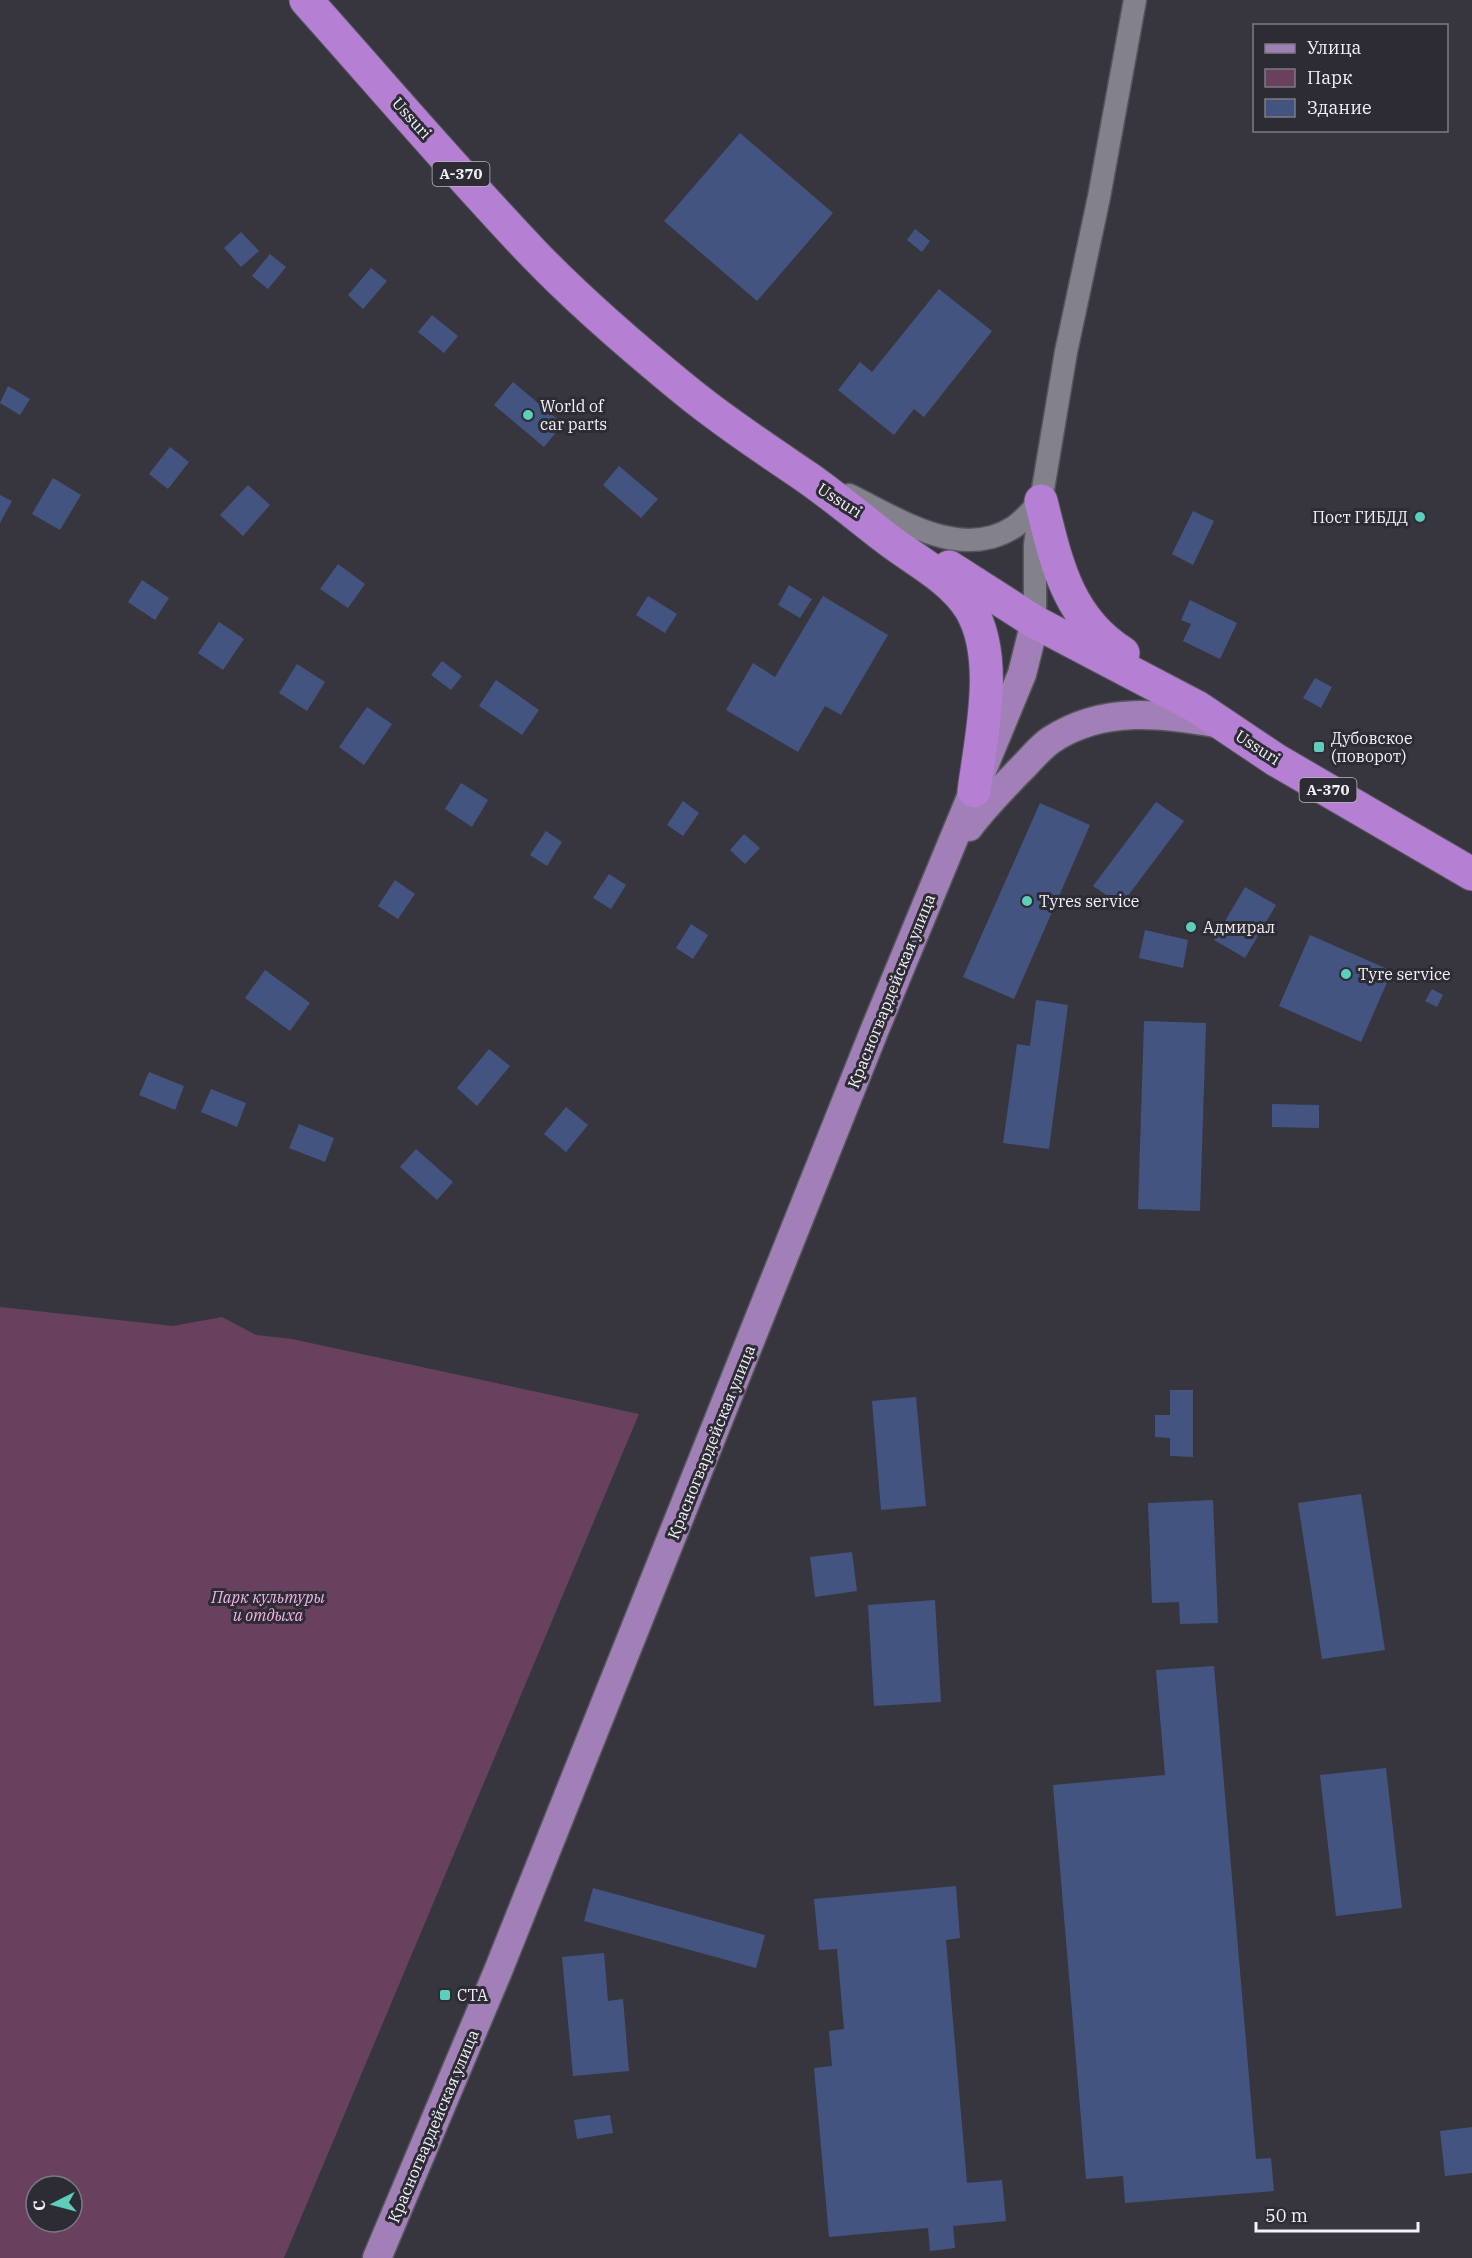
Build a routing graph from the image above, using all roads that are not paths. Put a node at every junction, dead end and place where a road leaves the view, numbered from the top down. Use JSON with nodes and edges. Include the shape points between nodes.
{"nodes":[{"id":1,"x":306,"y":0,"type":"edge"},
{"id":2,"x":1135,"y":0,"type":"edge"},
{"id":3,"x":808,"y":478,"type":"junction"},
{"id":4,"x":839,"y":501,"type":"junction"},
{"id":5,"x":1041,"y":501,"type":"junction"},
{"id":6,"x":1035,"y":622,"type":"junction"},
{"id":7,"x":1209,"y":716,"type":"junction"},
{"id":8,"x":974,"y":791,"type":"junction"},
{"id":9,"x":945,"y":861,"type":"junction"},
{"id":10,"x":1472,"y":874,"type":"edge"},
{"id":11,"x":376,"y":2258,"type":"edge"}],
"edges":[{"from":1,"to":3,"type":"highway","name":"Ussuri","number":"А-370","via":[[534,254],[680,386],[737,431]]},
{"from":2,"to":5,"type":"street"},
{"from":3,"to":4,"type":"highway","name":"Ussuri","number":"А-370"},
{"from":3,"to":5,"type":"street","via":[[901,523],[930,534],[968,539],[993,536],[1014,527]]},
{"from":4,"to":6,"type":"highway","name":"Ussuri","number":"А-370"},
{"from":4,"to":8,"type":"highway","via":[[939,575],[971,610],[980,631],[986,692]]},
{"from":5,"to":6,"type":"street","via":[[1035,545]]},
{"from":5,"to":7,"type":"highway","via":[[1073,603],[1087,622],[1111,645]]},
{"from":6,"to":7,"type":"highway","name":"Ussuri","number":"А-370"},
{"from":6,"to":8,"type":"main road","name":"Красногвардейская улица","via":[[1022,674]]},
{"from":7,"to":9,"type":"main road","via":[[1102,717],[1076,725],[1049,741],[983,807]]},
{"from":7,"to":10,"type":"highway","name":"Ussuri","number":"А-370","via":[[1276,760]]},
{"from":8,"to":9,"type":"main road","name":"Красногвардейская улица"},
{"from":9,"to":11,"type":"main road","name":"Красногвардейская улица","via":[[498,1971]]}]}
